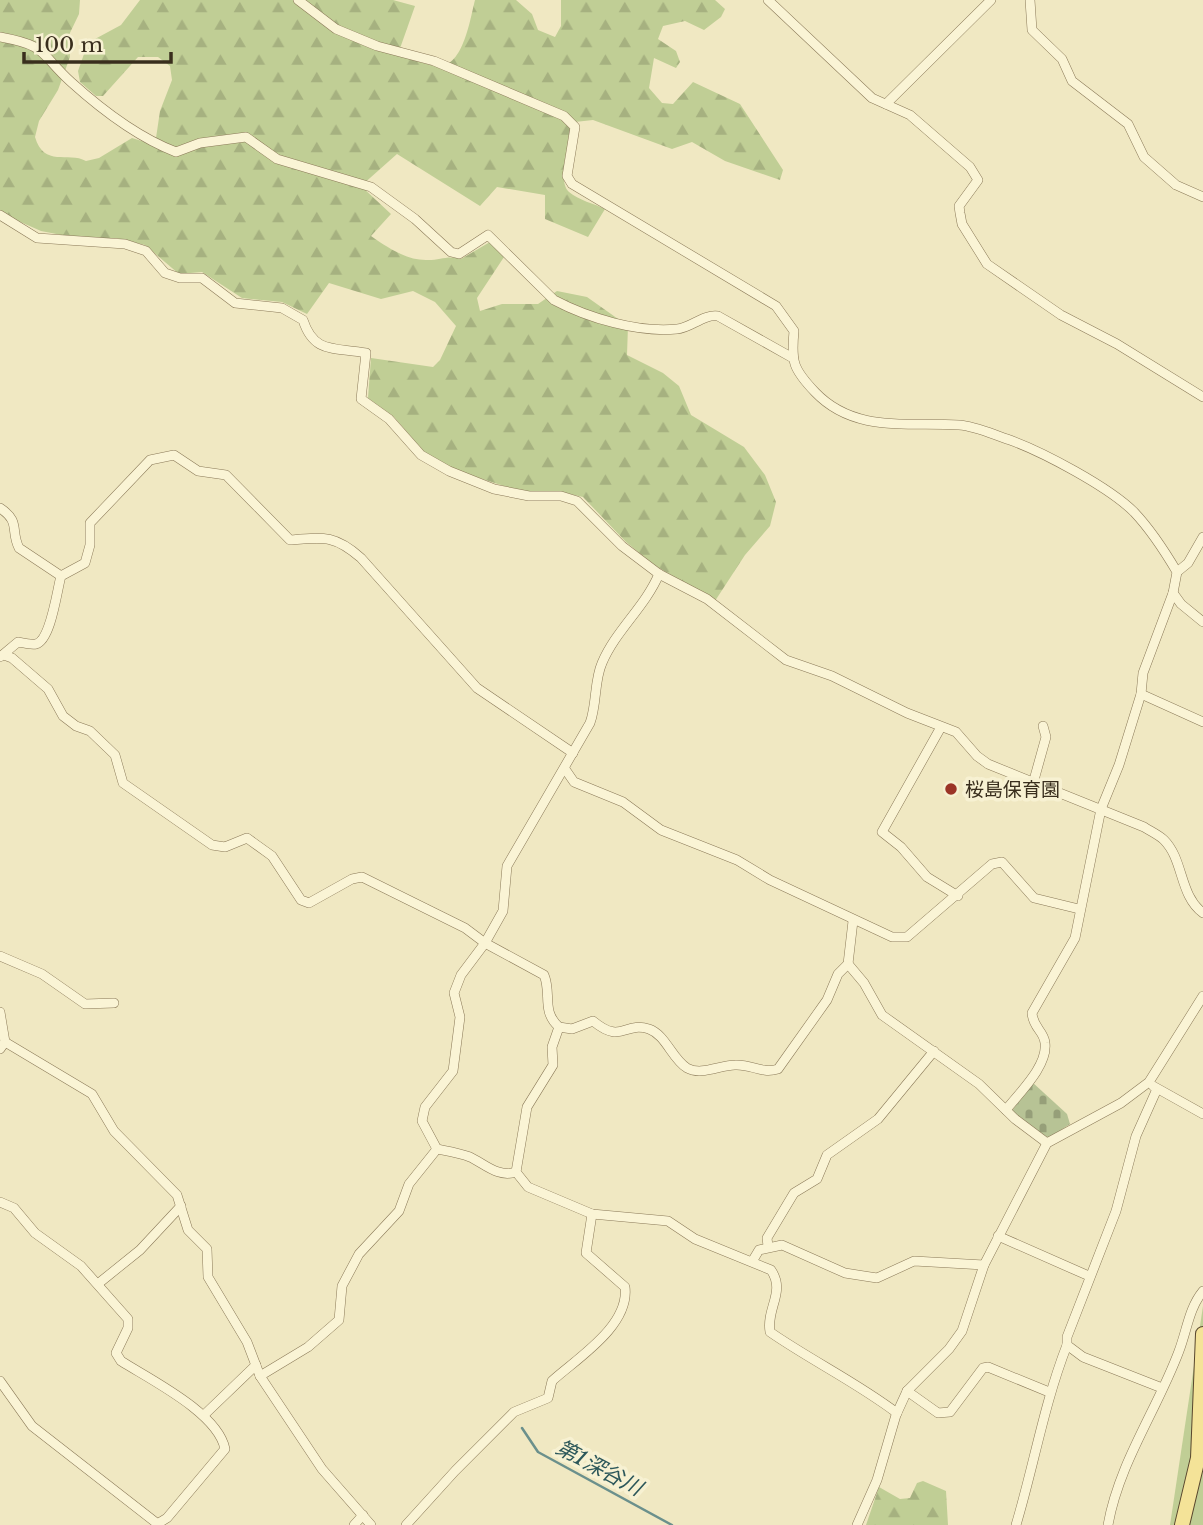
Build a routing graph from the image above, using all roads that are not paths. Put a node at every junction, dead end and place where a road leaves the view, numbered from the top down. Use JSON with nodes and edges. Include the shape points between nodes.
{"nodes":[{"id":1,"x":298,"y":0,"type":"edge"},
{"id":2,"x":768,"y":0,"type":"edge"},
{"id":3,"x":991,"y":0,"type":"edge"},
{"id":4,"x":1030,"y":0,"type":"edge"},
{"id":5,"x":0,"y":37,"type":"edge"},
{"id":6,"x":886,"y":104,"type":"junction"},
{"id":7,"x":1203,"y":197,"type":"edge"},
{"id":8,"x":0,"y":215,"type":"edge"},
{"id":9,"x":791,"y":357,"type":"junction"},
{"id":10,"x":1203,"y":397,"type":"edge"},
{"id":11,"x":0,"y":508,"type":"edge"},
{"id":12,"x":1203,"y":537,"type":"edge"},
{"id":13,"x":1177,"y":572,"type":"junction"},
{"id":14,"x":659,"y":575,"type":"junction"},
{"id":15,"x":61,"y":576,"type":"junction"},
{"id":16,"x":1173,"y":593,"type":"junction"},
{"id":17,"x":1203,"y":622,"type":"edge"},
{"id":18,"x":2,"y":656,"type":"edge"},
{"id":19,"x":1141,"y":694,"type":"junction"},
{"id":20,"x":1203,"y":722,"type":"edge"},
{"id":21,"x":1043,"y":726,"type":"dead end"},
{"id":22,"x":941,"y":727,"type":"junction"},
{"id":23,"x":573,"y":753,"type":"junction"},
{"id":24,"x":565,"y":769,"type":"junction"},
{"id":25,"x":1034,"y":780,"type":"junction"},
{"id":26,"x":1101,"y":809,"type":"junction"},
{"id":27,"x":958,"y":895,"type":"junction"},
{"id":28,"x":1079,"y":909,"type":"junction"},
{"id":29,"x":1203,"y":914,"type":"edge"},
{"id":30,"x":853,"y":920,"type":"junction"},
{"id":31,"x":485,"y":943,"type":"junction"},
{"id":32,"x":0,"y":956,"type":"edge"},
{"id":33,"x":848,"y":964,"type":"junction"},
{"id":34,"x":1203,"y":996,"type":"edge"},
{"id":35,"x":114,"y":1003,"type":"dead end"},
{"id":36,"x":0,"y":1012,"type":"edge"},
{"id":37,"x":559,"y":1027,"type":"junction"},
{"id":38,"x":3,"y":1045,"type":"edge"},
{"id":39,"x":934,"y":1051,"type":"junction"},
{"id":40,"x":1153,"y":1086,"type":"junction"},
{"id":41,"x":1006,"y":1110,"type":"junction"},
{"id":42,"x":1203,"y":1114,"type":"edge"},
{"id":43,"x":1047,"y":1143,"type":"junction"},
{"id":44,"x":434,"y":1150,"type":"junction"},
{"id":45,"x":516,"y":1172,"type":"junction"},
{"id":46,"x":0,"y":1202,"type":"edge"},
{"id":47,"x":181,"y":1206,"type":"junction"},
{"id":48,"x":592,"y":1214,"type":"junction"},
{"id":49,"x":998,"y":1236,"type":"junction"},
{"id":50,"x":768,"y":1247,"type":"junction"},
{"id":51,"x":752,"y":1260,"type":"junction"},
{"id":52,"x":984,"y":1265,"type":"junction"},
{"id":53,"x":1088,"y":1276,"type":"junction"},
{"id":54,"x":99,"y":1283,"type":"junction"},
{"id":55,"x":1203,"y":1291,"type":"edge"},
{"id":56,"x":1203,"y":1334,"type":"edge"},
{"id":57,"x":1068,"y":1345,"type":"junction"},
{"id":58,"x":256,"y":1365,"type":"junction"},
{"id":59,"x":260,"y":1376,"type":"junction"},
{"id":60,"x":0,"y":1381,"type":"edge"},
{"id":61,"x":1162,"y":1388,"type":"junction"},
{"id":62,"x":907,"y":1391,"type":"junction"},
{"id":63,"x":1049,"y":1392,"type":"junction"},
{"id":64,"x":897,"y":1413,"type":"junction"},
{"id":65,"x":204,"y":1415,"type":"junction"},
{"id":66,"x":363,"y":1515,"type":"junction"},
{"id":67,"x":158,"y":1524,"type":"edge"},
{"id":68,"x":355,"y":1525,"type":"edge"},
{"id":69,"x":371,"y":1525,"type":"edge"},
{"id":70,"x":407,"y":1525,"type":"edge"},
{"id":71,"x":857,"y":1525,"type":"edge"},
{"id":72,"x":1016,"y":1525,"type":"edge"},
{"id":73,"x":1108,"y":1525,"type":"edge"},
{"id":74,"x":1182,"y":1525,"type":"edge"}],
"edges":[{"from":1,"to":9,"type":"street","via":[[346,33],[435,61],[564,116],[575,127],[567,176],[572,184],[776,306],[794,331]]},
{"from":2,"to":6,"type":"street","via":[[872,98]]},
{"from":3,"to":6,"type":"street"},
{"from":4,"to":7,"type":"street","via":[[1032,30],[1062,59],[1072,81],[1128,124],[1149,162],[1176,185]]},
{"from":5,"to":9,"type":"street","via":[[29,43],[47,54],[69,81],[153,143],[176,152],[200,143],[246,137],[277,159],[371,187],[451,252],[459,254],[488,235],[564,306],[607,320],[664,329],[679,329],[718,316]]},
{"from":6,"to":10,"type":"street","via":[[910,115],[970,167],[978,180],[960,205],[960,214],[987,264],[1060,315]]},
{"from":8,"to":14,"type":"street","via":[[37,238],[125,244],[146,251],[165,273],[202,278],[235,303],[282,308],[303,320],[316,344],[366,353],[361,399],[389,419],[421,455],[494,489],[577,501]]},
{"from":9,"to":13,"type":"street","via":[[798,374],[841,414],[897,425],[962,425],[1038,451],[1131,509]]},
{"from":11,"to":15,"type":"street","via":[[15,525],[19,548]]},
{"from":12,"to":13,"type":"street","via":[[1188,564]]},
{"from":13,"to":16,"type":"street"},
{"from":14,"to":22,"type":"street","via":[[707,599],[786,660],[867,691]]},
{"from":14,"to":23,"type":"street","via":[[615,637],[600,667],[596,707]]},
{"from":15,"to":18,"type":"street","via":[[43,640],[18,642]]},
{"from":15,"to":23,"type":"street","via":[[85,563],[90,523],[150,460],[174,455],[198,471],[226,475],[290,540],[323,537],[342,541],[477,688]]},
{"from":16,"to":17,"type":"street"},
{"from":16,"to":19,"type":"street","via":[[1143,673]]},
{"from":18,"to":31,"type":"street","via":[[12,658],[48,689],[64,716],[90,731],[115,755],[123,783],[212,845],[225,847],[247,838],[272,856],[301,900],[309,903],[362,877],[465,928]]},
{"from":19,"to":20,"type":"street"},
{"from":19,"to":26,"type":"street"},
{"from":21,"to":25,"type":"street","via":[[1046,737]]},
{"from":22,"to":25,"type":"street","via":[[956,732],[988,764]]},
{"from":22,"to":27,"type":"street","via":[[881,832],[927,877]]},
{"from":23,"to":24,"type":"street"},
{"from":24,"to":30,"type":"street","via":[[574,782],[623,802],[661,830],[737,860]]},
{"from":24,"to":31,"type":"street","via":[[507,866],[503,911]]},
{"from":25,"to":26,"type":"street"},
{"from":26,"to":28,"type":"street"},
{"from":26,"to":29,"type":"street","via":[[1163,839],[1175,858],[1182,884]]},
{"from":27,"to":28,"type":"street","via":[[992,864],[1002,862],[1034,898]]},
{"from":27,"to":30,"type":"street","via":[[900,939]]},
{"from":28,"to":41,"type":"street","via":[[1075,938],[1032,1013],[1046,1052]]},
{"from":30,"to":33,"type":"street"},
{"from":31,"to":37,"type":"street","via":[[544,975],[547,1009]]},
{"from":31,"to":44,"type":"street","via":[[461,975],[454,993],[460,1017],[453,1071],[425,1107],[422,1121]]},
{"from":32,"to":35,"type":"street","via":[[41,974],[85,1004]]},
{"from":33,"to":37,"type":"street","via":[[798,1044],[778,1069],[769,1072],[737,1064],[695,1072],[684,1066],[654,1031],[645,1028],[614,1033],[593,1021],[572,1029]]},
{"from":33,"to":39,"type":"street","via":[[882,1015]]},
{"from":34,"to":40,"type":"street"},
{"from":36,"to":38,"type":"street"},
{"from":37,"to":45,"type":"street","via":[[552,1047],[553,1065],[527,1107]]},
{"from":38,"to":47,"type":"street","via":[[92,1094],[114,1131],[167,1184]]},
{"from":39,"to":41,"type":"street"},
{"from":39,"to":50,"type":"street","via":[[878,1119],[827,1155],[817,1179],[794,1193],[767,1238]]},
{"from":40,"to":42,"type":"street"},
{"from":40,"to":43,"type":"street"},
{"from":40,"to":53,"type":"street","via":[[1116,1211]]},
{"from":41,"to":43,"type":"street"},
{"from":43,"to":49,"type":"street"},
{"from":44,"to":45,"type":"street","via":[[470,1157],[490,1170]]},
{"from":44,"to":59,"type":"street","via":[[409,1184],[399,1211],[359,1254],[342,1286],[339,1320],[308,1347]]},
{"from":45,"to":48,"type":"street","via":[[528,1187]]},
{"from":46,"to":54,"type":"street","via":[[14,1208],[36,1233]]},
{"from":47,"to":54,"type":"street","via":[[140,1250]]},
{"from":47,"to":58,"type":"street","via":[[187,1230],[207,1249],[208,1277]]},
{"from":48,"to":51,"type":"street","via":[[668,1221],[695,1238]]},
{"from":48,"to":70,"type":"street","via":[[586,1253],[621,1281],[626,1301],[596,1345],[552,1381],[548,1398],[514,1412]]},
{"from":49,"to":52,"type":"street"},
{"from":49,"to":53,"type":"street"},
{"from":50,"to":51,"type":"street"},
{"from":50,"to":52,"type":"street","via":[[782,1245],[845,1273],[877,1278],[914,1261]]},
{"from":51,"to":64,"type":"street","via":[[771,1269],[778,1280],[768,1321],[770,1332],[819,1366],[859,1384]]},
{"from":52,"to":62,"type":"street","via":[[962,1331]]},
{"from":53,"to":57,"type":"street"},
{"from":54,"to":65,"type":"street","via":[[128,1319],[116,1353],[121,1361]]},
{"from":55,"to":61,"type":"street"},
{"from":56,"to":74,"type":"main road","via":[[1198,1458]]},
{"from":57,"to":61,"type":"street","via":[[1083,1357]]},
{"from":57,"to":63,"type":"street"},
{"from":58,"to":59,"type":"street"},
{"from":58,"to":65,"type":"street"},
{"from":59,"to":66,"type":"street","via":[[323,1469]]},
{"from":60,"to":67,"type":"street","via":[[32,1426]]},
{"from":61,"to":73,"type":"street","via":[[1114,1492]]},
{"from":62,"to":63,"type":"street","via":[[938,1413],[950,1412],[988,1367]]},
{"from":62,"to":64,"type":"street"},
{"from":63,"to":72,"type":"street"},
{"from":64,"to":71,"type":"street","via":[[877,1480]]},
{"from":65,"to":67,"type":"street","via":[[225,1449]]},
{"from":66,"to":68,"type":"street"},
{"from":66,"to":69,"type":"street"}]}
